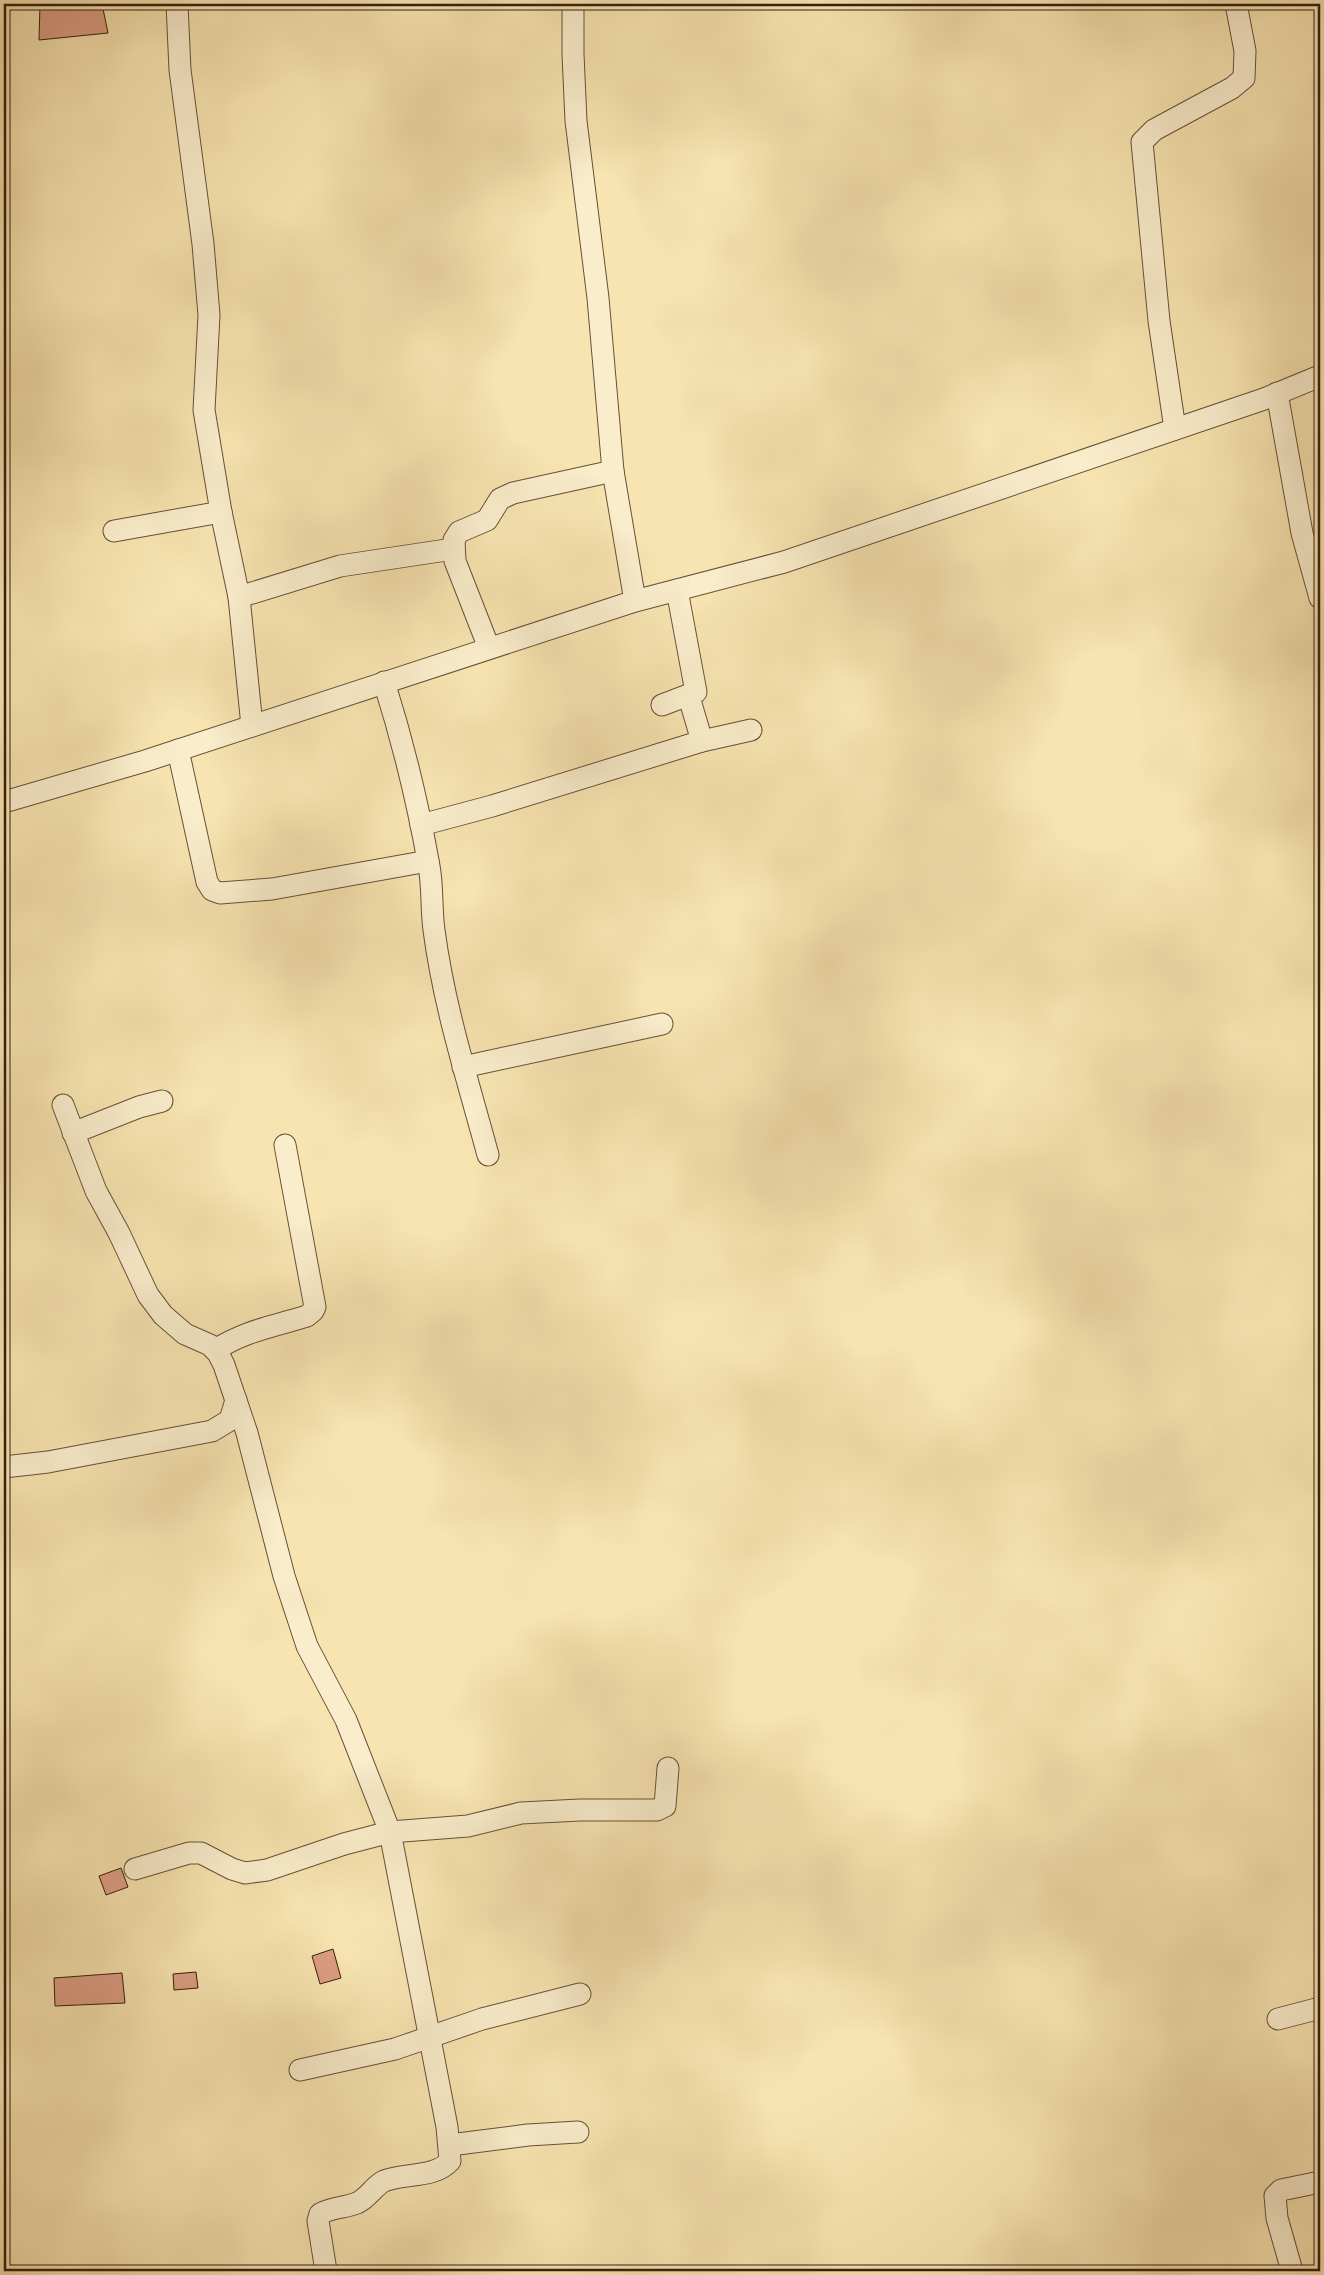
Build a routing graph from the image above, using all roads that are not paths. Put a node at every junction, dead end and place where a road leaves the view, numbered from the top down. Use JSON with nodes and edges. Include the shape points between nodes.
{"nodes":[{"id":1,"x":176,"y":4,"type":"edge"},
{"id":2,"x":573,"y":4,"type":"edge"},
{"id":3,"x":1236,"y":4,"type":"edge"},
{"id":4,"x":1320,"y":376,"type":"edge"},
{"id":5,"x":1278,"y":393,"type":"junction"},
{"id":6,"x":1175,"y":429,"type":"junction"},
{"id":7,"x":613,"y":471,"type":"junction"},
{"id":8,"x":221,"y":512,"type":"junction"},
{"id":9,"x":114,"y":531,"type":"dead end"},
{"id":10,"x":453,"y":549,"type":"junction"},
{"id":11,"x":677,"y":590,"type":"junction"},
{"id":12,"x":239,"y":597,"type":"junction"},
{"id":13,"x":1320,"y":598,"type":"edge"},
{"id":14,"x":635,"y":601,"type":"junction"},
{"id":15,"x":490,"y":648,"type":"junction"},
{"id":16,"x":384,"y":682,"type":"junction"},
{"id":17,"x":689,"y":697,"type":"junction"},
{"id":18,"x":662,"y":706,"type":"dead end"},
{"id":19,"x":252,"y":726,"type":"junction"},
{"id":20,"x":751,"y":730,"type":"dead end"},
{"id":21,"x":702,"y":741,"type":"junction"},
{"id":22,"x":178,"y":750,"type":"junction"},
{"id":23,"x":4,"y":802,"type":"edge"},
{"id":24,"x":421,"y":825,"type":"junction"},
{"id":25,"x":428,"y":861,"type":"junction"},
{"id":26,"x":662,"y":1024,"type":"dead end"},
{"id":27,"x":463,"y":1067,"type":"junction"},
{"id":28,"x":162,"y":1101,"type":"dead end"},
{"id":29,"x":63,"y":1105,"type":"dead end"},
{"id":30,"x":73,"y":1133,"type":"junction"},
{"id":31,"x":285,"y":1145,"type":"dead end"},
{"id":32,"x":488,"y":1156,"type":"dead end"},
{"id":33,"x":215,"y":1350,"type":"junction"},
{"id":34,"x":236,"y":1400,"type":"junction"},
{"id":35,"x":4,"y":1467,"type":"edge"},
{"id":36,"x":668,"y":1768,"type":"dead end"},
{"id":37,"x":390,"y":1832,"type":"junction"},
{"id":38,"x":135,"y":1869,"type":"dead end"},
{"id":39,"x":580,"y":1994,"type":"dead end"},
{"id":40,"x":1320,"y":2008,"type":"edge"},
{"id":41,"x":1278,"y":2019,"type":"dead end"},
{"id":42,"x":431,"y":2038,"type":"junction"},
{"id":43,"x":300,"y":2070,"type":"dead end"},
{"id":44,"x":578,"y":2132,"type":"dead end"},
{"id":45,"x":450,"y":2145,"type":"junction"},
{"id":46,"x":1320,"y":2182,"type":"edge"},
{"id":47,"x":326,"y":2271,"type":"edge"},
{"id":48,"x":1292,"y":2271,"type":"edge"}],
"edges":[{"from":1,"to":8,"type":"street","via":[[180,70],[203,244],[208,315],[204,410]]},
{"from":2,"to":7,"type":"street","via":[[576,121],[598,298]]},
{"from":3,"to":6,"type":"street","via":[[1245,51],[1244,78],[1232,88],[1154,130],[1142,142],[1159,321]]},
{"from":4,"to":5,"type":"street"},
{"from":5,"to":6,"type":"street"},
{"from":5,"to":13,"type":"street","via":[[1302,533]]},
{"from":6,"to":11,"type":"street","via":[[784,562]]},
{"from":7,"to":10,"type":"street","via":[[513,493],[500,499],[487,520],[459,532]]},
{"from":7,"to":14,"type":"street"},
{"from":8,"to":9,"type":"street"},
{"from":8,"to":12,"type":"street"},
{"from":10,"to":12,"type":"street","via":[[340,566]]},
{"from":10,"to":15,"type":"street"},
{"from":11,"to":14,"type":"street"},
{"from":11,"to":17,"type":"street","via":[[696,692]]},
{"from":12,"to":19,"type":"street"},
{"from":14,"to":15,"type":"street"},
{"from":15,"to":16,"type":"street"},
{"from":16,"to":19,"type":"street"},
{"from":16,"to":24,"type":"street","via":[[401,735]]},
{"from":17,"to":18,"type":"street"},
{"from":17,"to":21,"type":"street"},
{"from":19,"to":22,"type":"street"},
{"from":20,"to":21,"type":"street"},
{"from":21,"to":24,"type":"street"},
{"from":22,"to":23,"type":"street"},
{"from":22,"to":25,"type":"street","via":[[207,882],[212,890],[220,893],[272,889]]},
{"from":24,"to":25,"type":"street"},
{"from":25,"to":27,"type":"street","via":[[434,930]]},
{"from":26,"to":27,"type":"street"},
{"from":27,"to":32,"type":"street"},
{"from":28,"to":30,"type":"street"},
{"from":29,"to":30,"type":"street"},
{"from":30,"to":33,"type":"street","via":[[96,1191],[120,1233],[148,1295],[163,1315],[185,1334]]},
{"from":31,"to":33,"type":"street","via":[[313,1311],[307,1316],[236,1337]]},
{"from":33,"to":34,"type":"street"},
{"from":34,"to":35,"type":"street","via":[[230,1420],[212,1431],[48,1462]]},
{"from":34,"to":37,"type":"street","via":[[284,1576],[307,1646],[346,1720]]},
{"from":36,"to":37,"type":"street","via":[[665,1806],[662,1809],[521,1813],[468,1826]]},
{"from":37,"to":38,"type":"street","via":[[267,1870],[245,1873],[232,1870],[200,1853],[189,1853]]},
{"from":37,"to":42,"type":"street"},
{"from":39,"to":42,"type":"street","via":[[482,2020]]},
{"from":40,"to":41,"type":"street"},
{"from":42,"to":43,"type":"street"},
{"from":42,"to":45,"type":"street"},
{"from":44,"to":45,"type":"street"},
{"from":45,"to":47,"type":"street","via":[[450,2161],[445,2167],[384,2182],[359,2202],[320,2214],[318,2220]]},
{"from":46,"to":48,"type":"street","via":[[1281,2190],[1275,2196],[1277,2218]]}]}
